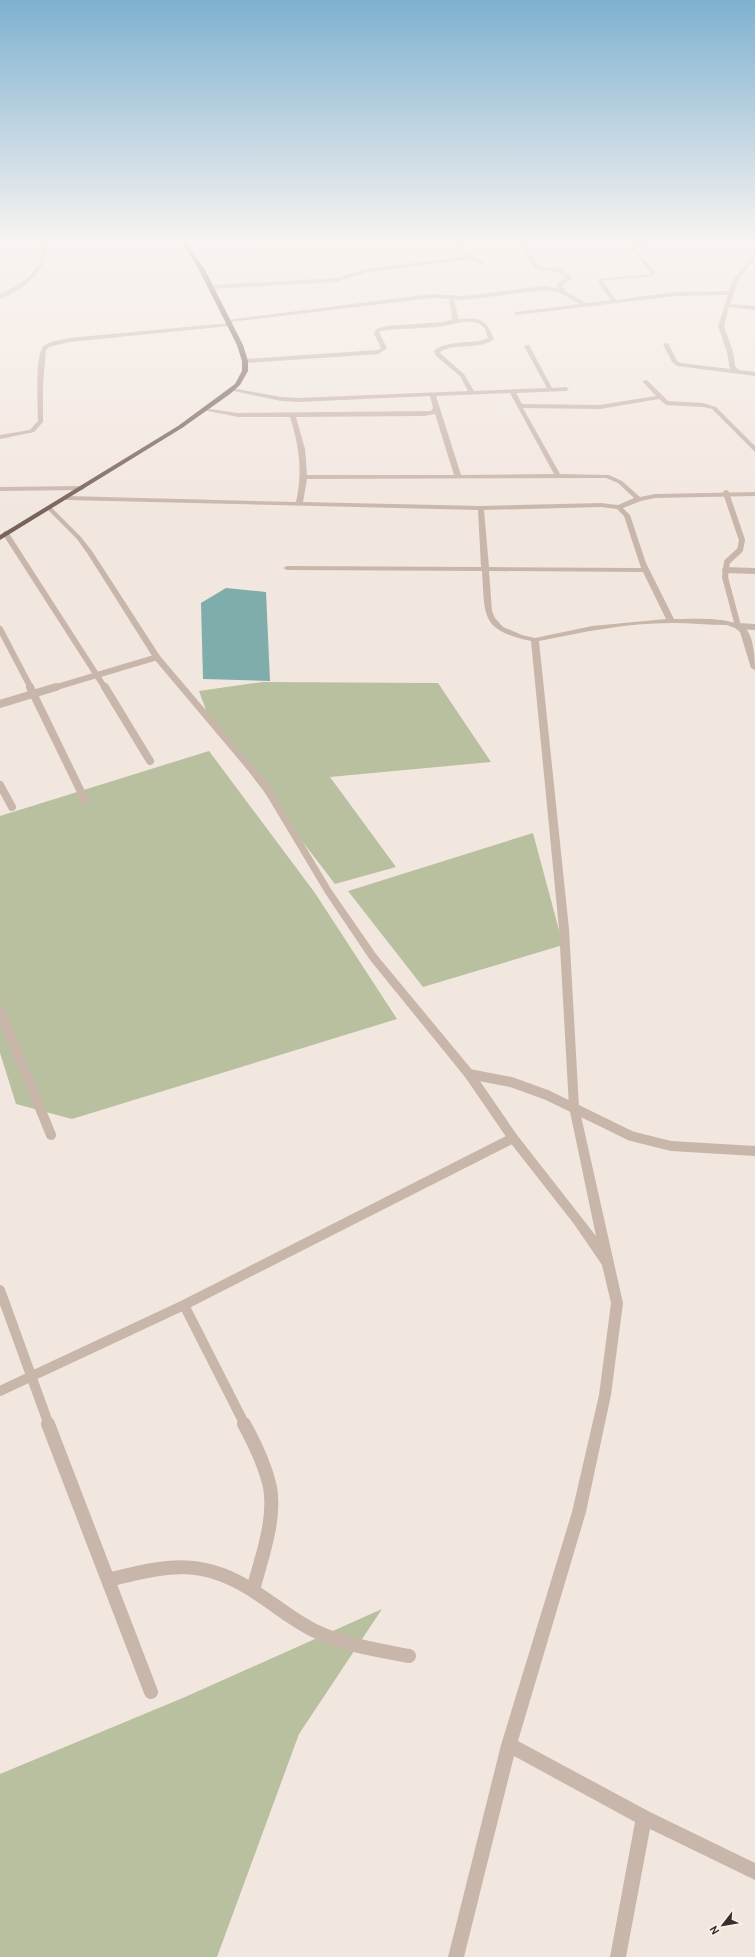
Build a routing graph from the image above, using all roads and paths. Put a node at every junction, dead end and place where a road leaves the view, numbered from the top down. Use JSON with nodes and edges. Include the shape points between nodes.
{"nodes":[{"id":1,"x":137,"y":332,"type":"edge"},
{"id":2,"x":234,"y":332,"type":"edge"},
{"id":3,"x":377,"y":332,"type":"edge"},
{"id":4,"x":488,"y":332,"type":"edge"},
{"id":5,"x":723,"y":332,"type":"edge"},
{"id":6,"x":666,"y":344,"type":"dead end"},
{"id":7,"x":527,"y":346,"type":"dead end"},
{"id":8,"x":245,"y":361,"type":"junction"},
{"id":9,"x":737,"y":371,"type":"junction"},
{"id":10,"x":755,"y":374,"type":"edge"},
{"id":11,"x":644,"y":381,"type":"dead end"},
{"id":12,"x":550,"y":389,"type":"junction"},
{"id":13,"x":566,"y":389,"type":"dead end"},
{"id":14,"x":232,"y":390,"type":"junction"},
{"id":15,"x":512,"y":391,"type":"junction"},
{"id":16,"x":472,"y":393,"type":"junction"},
{"id":17,"x":432,"y":394,"type":"junction"},
{"id":18,"x":662,"y":397,"type":"junction"},
{"id":19,"x":519,"y":406,"type":"junction"},
{"id":20,"x":436,"y":408,"type":"junction"},
{"id":21,"x":205,"y":409,"type":"junction"},
{"id":22,"x":293,"y":415,"type":"junction"},
{"id":23,"x":0,"y":438,"type":"edge"},
{"id":24,"x":755,"y":450,"type":"edge"},
{"id":25,"x":458,"y":476,"type":"junction"},
{"id":26,"x":558,"y":476,"type":"junction"},
{"id":27,"x":304,"y":477,"type":"junction"},
{"id":28,"x":82,"y":488,"type":"junction"},
{"id":29,"x":0,"y":489,"type":"edge"},
{"id":30,"x":726,"y":493,"type":"junction"},
{"id":31,"x":755,"y":494,"type":"edge"},
{"id":32,"x":66,"y":498,"type":"junction"},
{"id":33,"x":639,"y":499,"type":"junction"},
{"id":34,"x":299,"y":504,"type":"junction"},
{"id":35,"x":619,"y":507,"type":"junction"},
{"id":36,"x":50,"y":508,"type":"junction"},
{"id":37,"x":481,"y":508,"type":"junction"},
{"id":38,"x":3,"y":536,"type":"edge"},
{"id":39,"x":485,"y":567,"type":"junction"},
{"id":40,"x":287,"y":568,"type":"dead end"},
{"id":41,"x":646,"y":570,"type":"junction"},
{"id":42,"x":725,"y":570,"type":"junction"},
{"id":43,"x":755,"y":571,"type":"edge"},
{"id":44,"x":671,"y":621,"type":"junction"},
{"id":45,"x":738,"y":626,"type":"junction"},
{"id":46,"x":755,"y":627,"type":"edge"},
{"id":47,"x":0,"y":630,"type":"edge"},
{"id":48,"x":535,"y":640,"type":"junction"},
{"id":49,"x":157,"y":657,"type":"junction"},
{"id":50,"x":755,"y":668,"type":"edge"},
{"id":51,"x":97,"y":675,"type":"junction"},
{"id":52,"x":34,"y":694,"type":"junction"},
{"id":53,"x":0,"y":704,"type":"edge"},
{"id":54,"x":150,"y":761,"type":"dead end"},
{"id":55,"x":0,"y":785,"type":"edge"},
{"id":56,"x":85,"y":800,"type":"dead end"},
{"id":57,"x":12,"y":807,"type":"dead end"},
{"id":58,"x":0,"y":1010,"type":"edge"},
{"id":59,"x":469,"y":1074,"type":"junction"},
{"id":60,"x":574,"y":1107,"type":"junction"},
{"id":61,"x":51,"y":1135,"type":"dead end"},
{"id":62,"x":514,"y":1138,"type":"junction"},
{"id":63,"x":755,"y":1151,"type":"edge"},
{"id":64,"x":608,"y":1263,"type":"junction"},
{"id":65,"x":0,"y":1290,"type":"edge"},
{"id":66,"x":184,"y":1305,"type":"junction"},
{"id":67,"x":30,"y":1377,"type":"junction"},
{"id":68,"x":0,"y":1391,"type":"edge"},
{"id":69,"x":108,"y":1580,"type":"junction"},
{"id":70,"x":252,"y":1590,"type":"junction"},
{"id":71,"x":409,"y":1656,"type":"dead end"},
{"id":72,"x":151,"y":1692,"type":"dead end"},
{"id":73,"x":509,"y":1745,"type":"junction"},
{"id":74,"x":644,"y":1818,"type":"junction"},
{"id":75,"x":755,"y":1872,"type":"edge"},
{"id":76,"x":456,"y":1957,"type":"edge"},
{"id":77,"x":618,"y":1957,"type":"edge"}],
"edges":[{"from":1,"to":23,"type":"street","via":[[69,340],[47,346],[44,350],[40,384],[40,421],[32,431]]},
{"from":2,"to":8,"type":"main road"},
{"from":3,"to":8,"type":"street","via":[[384,348],[379,352]]},
{"from":4,"to":16,"type":"street","via":[[491,339],[443,348],[437,352],[462,375]]},
{"from":5,"to":9,"type":"street","via":[[732,367]]},
{"from":6,"to":9,"type":"street","via":[[679,365]]},
{"from":7,"to":12,"type":"street"},
{"from":8,"to":14,"type":"main road","via":[[245,371]]},
{"from":9,"to":10,"type":"street"},
{"from":11,"to":18,"type":"street"},
{"from":12,"to":13,"type":"street"},
{"from":12,"to":15,"type":"street"},
{"from":14,"to":17,"type":"street","via":[[298,400]]},
{"from":14,"to":21,"type":"main road"},
{"from":15,"to":16,"type":"street"},
{"from":15,"to":19,"type":"street"},
{"from":16,"to":17,"type":"street"},
{"from":17,"to":20,"type":"street"},
{"from":18,"to":19,"type":"street","via":[[600,407]]},
{"from":18,"to":24,"type":"street","via":[[668,403],[714,408]]},
{"from":19,"to":26,"type":"street"},
{"from":20,"to":22,"type":"street","via":[[433,413],[424,414]]},
{"from":20,"to":25,"type":"street"},
{"from":21,"to":22,"type":"street","via":[[238,415]]},
{"from":21,"to":28,"type":"main road"},
{"from":22,"to":27,"type":"street","via":[[302,444]]},
{"from":25,"to":26,"type":"street"},
{"from":25,"to":27,"type":"street"},
{"from":26,"to":33,"type":"street","via":[[607,476],[620,482]]},
{"from":27,"to":34,"type":"street"},
{"from":28,"to":29,"type":"street"},
{"from":28,"to":32,"type":"main road"},
{"from":30,"to":31,"type":"street"},
{"from":30,"to":33,"type":"street"},
{"from":30,"to":42,"type":"lane","via":[[742,540],[740,550],[727,562]]},
{"from":32,"to":34,"type":"street"},
{"from":32,"to":36,"type":"main road"},
{"from":33,"to":35,"type":"street"},
{"from":34,"to":37,"type":"street"},
{"from":35,"to":37,"type":"street","via":[[601,505]]},
{"from":35,"to":41,"type":"street","via":[[627,515]]},
{"from":36,"to":38,"type":"main road"},
{"from":36,"to":49,"type":"street","via":[[90,552]]},
{"from":37,"to":39,"type":"street"},
{"from":38,"to":51,"type":"lane"},
{"from":39,"to":40,"type":"street"},
{"from":39,"to":41,"type":"street"},
{"from":39,"to":48,"type":"street","via":[[488,611],[492,622],[510,634]]},
{"from":41,"to":44,"type":"street"},
{"from":42,"to":43,"type":"lane"},
{"from":42,"to":45,"type":"lane"},
{"from":44,"to":45,"type":"street","via":[[727,622]]},
{"from":44,"to":48,"type":"street","via":[[592,628]]},
{"from":45,"to":46,"type":"lane"},
{"from":45,"to":50,"type":"street","via":[[744,631]]},
{"from":47,"to":52,"type":"lane"},
{"from":48,"to":60,"type":"street","via":[[564,929]]},
{"from":49,"to":51,"type":"lane"},
{"from":49,"to":59,"type":"street","via":[[264,784],[328,891],[372,957]]},
{"from":51,"to":52,"type":"lane"},
{"from":51,"to":54,"type":"lane"},
{"from":52,"to":53,"type":"lane"},
{"from":52,"to":56,"type":"lane"},
{"from":55,"to":57,"type":"lane"},
{"from":58,"to":61,"type":"lane"},
{"from":59,"to":60,"type":"lane","via":[[511,1082]]},
{"from":59,"to":62,"type":"street"},
{"from":60,"to":63,"type":"lane","via":[[603,1124],[638,1138],[671,1146]]},
{"from":60,"to":64,"type":"street"},
{"from":62,"to":64,"type":"street"},
{"from":62,"to":66,"type":"lane"},
{"from":64,"to":73,"type":"street","via":[[617,1303],[605,1395],[579,1512]]},
{"from":65,"to":67,"type":"lane"},
{"from":66,"to":67,"type":"lane"},
{"from":66,"to":70,"type":"lane","via":[[259,1453],[270,1488],[270,1524]]},
{"from":67,"to":68,"type":"lane"},
{"from":67,"to":69,"type":"lane"},
{"from":69,"to":70,"type":"lane","via":[[157,1567],[190,1565],[223,1572]]},
{"from":69,"to":72,"type":"lane"},
{"from":70,"to":71,"type":"lane","via":[[290,1618],[324,1636]]},
{"from":73,"to":74,"type":"street"},
{"from":73,"to":76,"type":"street"},
{"from":74,"to":75,"type":"street"},
{"from":74,"to":77,"type":"street"}]}
